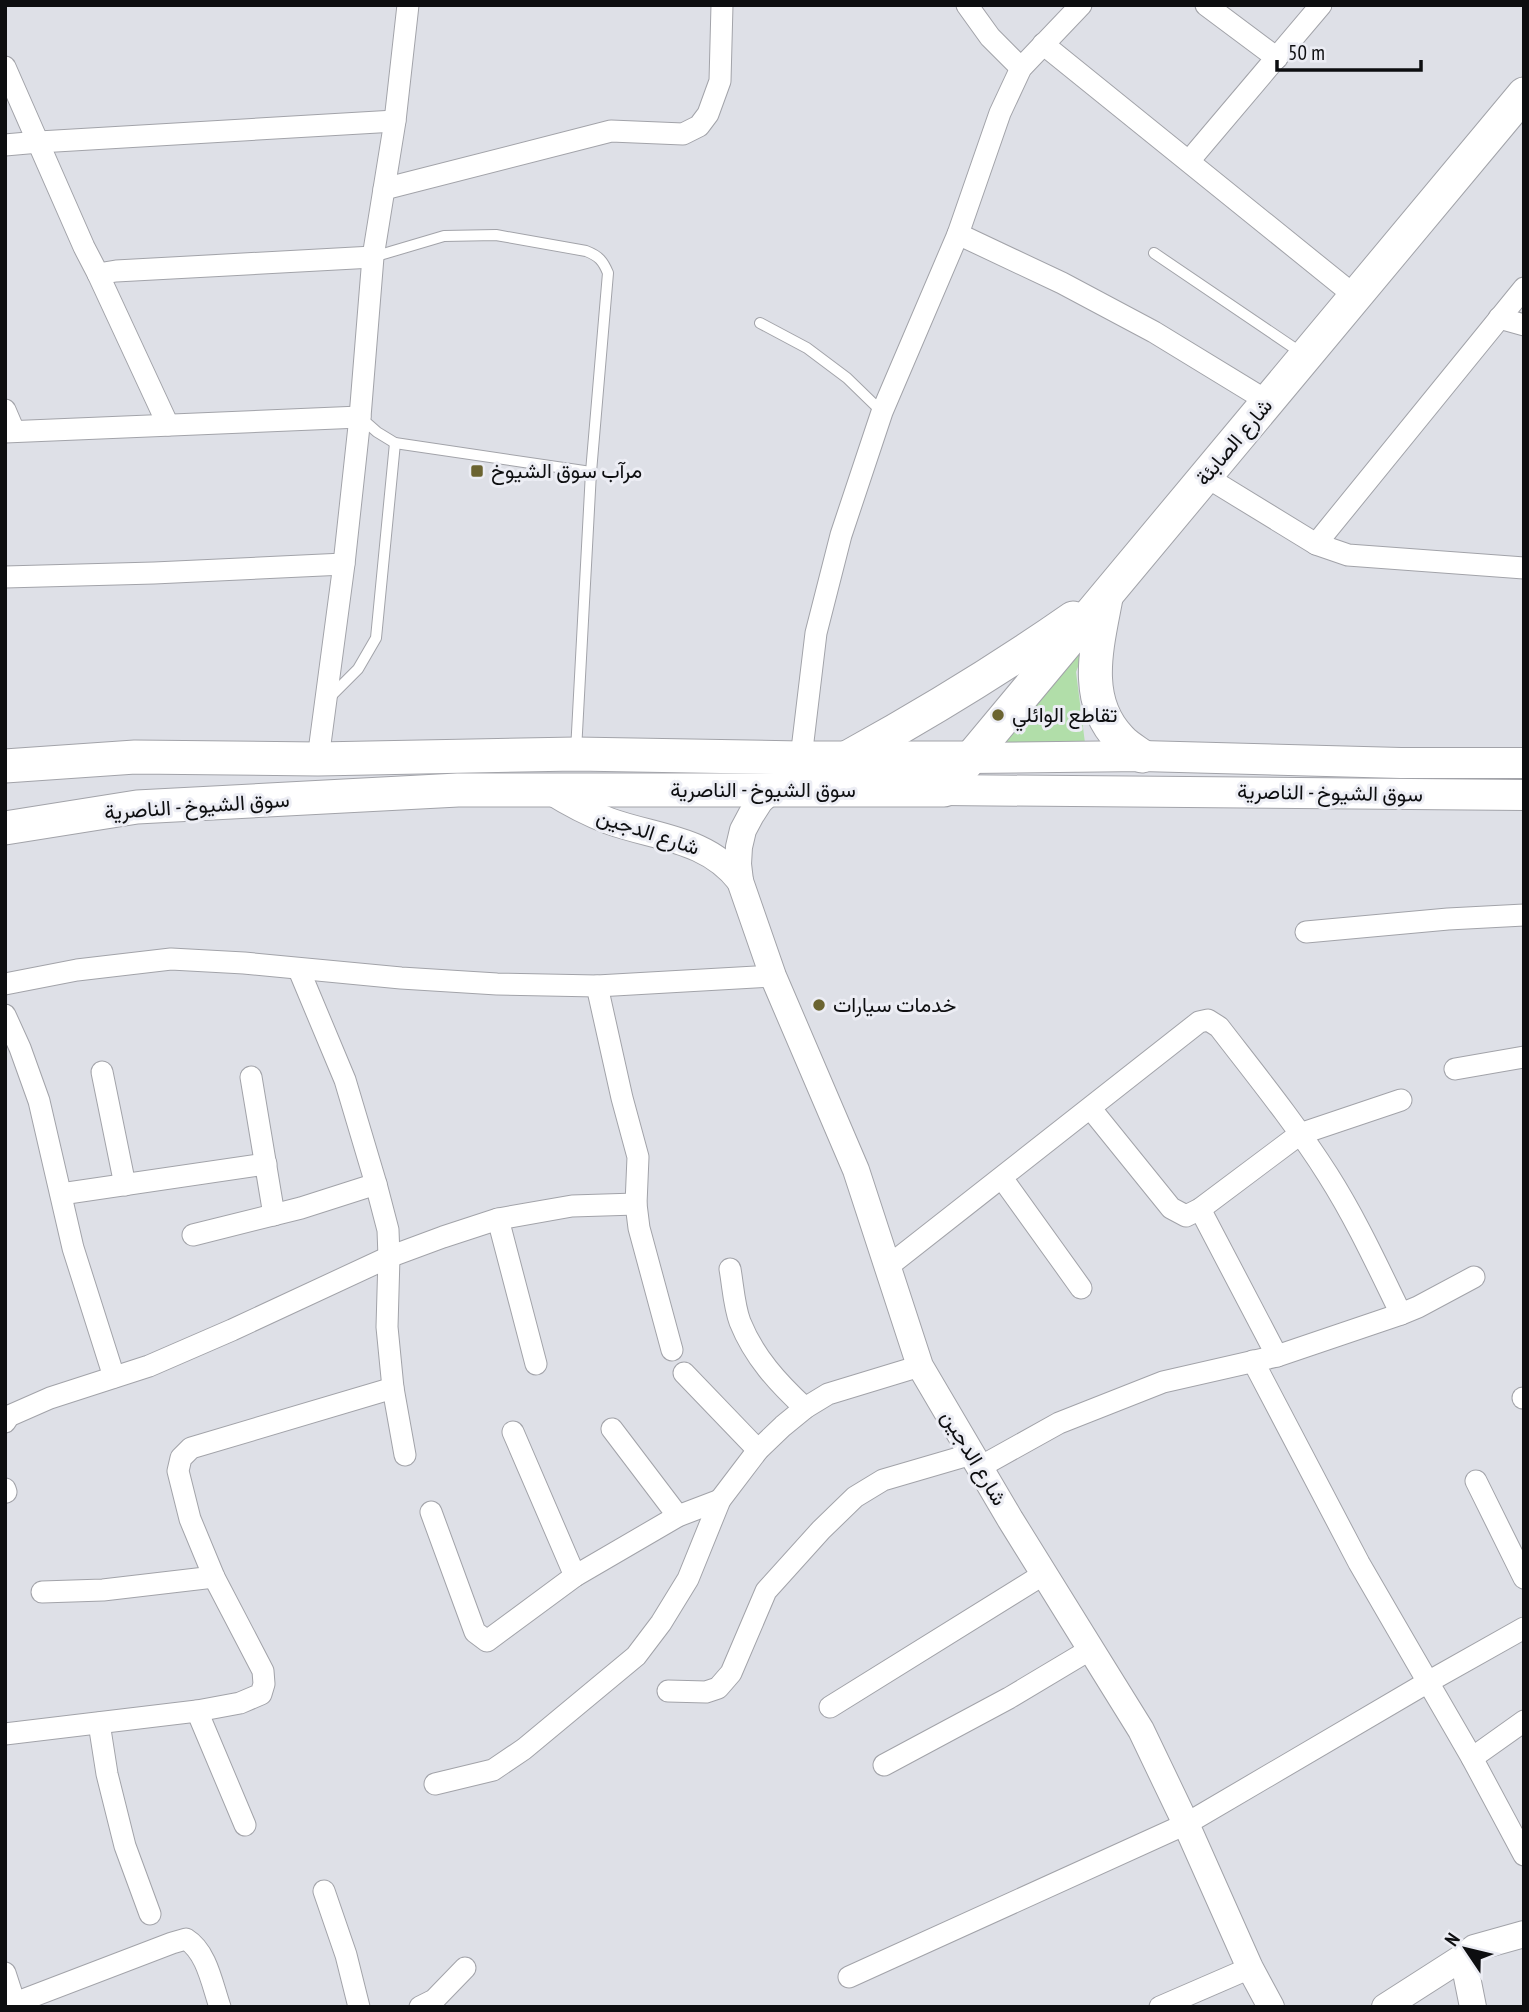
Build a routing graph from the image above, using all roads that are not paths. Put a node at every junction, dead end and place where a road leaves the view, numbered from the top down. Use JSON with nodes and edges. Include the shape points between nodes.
{"nodes":[{"id":1,"x":408,"y":5,"type":"edge"},
{"id":2,"x":722,"y":5,"type":"edge"},
{"id":3,"x":967,"y":5,"type":"edge"},
{"id":4,"x":1081,"y":5,"type":"edge"},
{"id":5,"x":1206,"y":5,"type":"edge"},
{"id":6,"x":1321,"y":5,"type":"edge"},
{"id":7,"x":1043,"y":44,"type":"junction"},
{"id":8,"x":1277,"y":58,"type":"junction"},
{"id":9,"x":5,"y":67,"type":"edge"},
{"id":10,"x":1021,"y":68,"type":"junction"},
{"id":11,"x":1524,"y":93,"type":"edge"},
{"id":12,"x":395,"y":121,"type":"junction"},
{"id":13,"x":39,"y":142,"type":"junction"},
{"id":14,"x":5,"y":145,"type":"edge"},
{"id":15,"x":1189,"y":161,"type":"junction"},
{"id":16,"x":384,"y":189,"type":"junction"},
{"id":17,"x":958,"y":234,"type":"junction"},
{"id":18,"x":1154,"y":253,"type":"dead end"},
{"id":19,"x":373,"y":257,"type":"junction"},
{"id":20,"x":97,"y":274,"type":"junction"},
{"id":21,"x":1524,"y":288,"type":"edge"},
{"id":22,"x":1355,"y":296,"type":"junction"},
{"id":23,"x":1499,"y":318,"type":"junction"},
{"id":24,"x":760,"y":323,"type":"dead end"},
{"id":25,"x":1524,"y":325,"type":"edge"},
{"id":26,"x":1305,"y":356,"type":"junction"},
{"id":27,"x":1267,"y":401,"type":"junction"},
{"id":28,"x":5,"y":410,"type":"edge"},
{"id":29,"x":881,"y":412,"type":"junction"},
{"id":30,"x":360,"y":417,"type":"junction"},
{"id":31,"x":168,"y":425,"type":"junction"},
{"id":32,"x":10,"y":432,"type":"edge"},
{"id":33,"x":395,"y":443,"type":"junction"},
{"id":34,"x":591,"y":472,"type":"junction"},
{"id":35,"x":1205,"y":476,"type":"junction"},
{"id":36,"x":1316,"y":544,"type":"junction"},
{"id":37,"x":344,"y":564,"type":"junction"},
{"id":38,"x":1524,"y":568,"type":"edge"},
{"id":39,"x":5,"y":577,"type":"edge"},
{"id":40,"x":1106,"y":595,"type":"junction"},
{"id":41,"x":326,"y":702,"type":"junction"},
{"id":42,"x":576,"y":754,"type":"junction"},
{"id":43,"x":135,"y":757,"type":"junction"},
{"id":44,"x":846,"y":757,"type":"junction"},
{"id":45,"x":1142,"y":757,"type":"junction"},
{"id":46,"x":800,"y":758,"type":"junction"},
{"id":47,"x":970,"y":758,"type":"junction"},
{"id":48,"x":318,"y":759,"type":"junction"},
{"id":49,"x":1524,"y":764,"type":"edge"},
{"id":50,"x":5,"y":766,"type":"edge"},
{"id":51,"x":773,"y":789,"type":"junction"},
{"id":52,"x":944,"y":790,"type":"junction"},
{"id":53,"x":550,"y":791,"type":"junction"},
{"id":54,"x":1524,"y":795,"type":"edge"},
{"id":55,"x":137,"y":807,"type":"junction"},
{"id":56,"x":5,"y":828,"type":"edge"},
{"id":57,"x":740,"y":881,"type":"junction"},
{"id":58,"x":1524,"y":915,"type":"edge"},
{"id":59,"x":1306,"y":932,"type":"dead end"},
{"id":60,"x":299,"y":970,"type":"junction"},
{"id":61,"x":773,"y":976,"type":"junction"},
{"id":62,"x":5,"y":984,"type":"edge"},
{"id":63,"x":597,"y":986,"type":"junction"},
{"id":64,"x":5,"y":1016,"type":"edge"},
{"id":65,"x":1524,"y":1057,"type":"edge"},
{"id":66,"x":1455,"y":1069,"type":"dead end"},
{"id":67,"x":102,"y":1072,"type":"dead end"},
{"id":68,"x":251,"y":1077,"type":"dead end"},
{"id":69,"x":1401,"y":1100,"type":"dead end"},
{"id":70,"x":1091,"y":1108,"type":"junction"},
{"id":71,"x":1300,"y":1135,"type":"junction"},
{"id":72,"x":266,"y":1164,"type":"junction"},
{"id":73,"x":1002,"y":1178,"type":"junction"},
{"id":74,"x":376,"y":1184,"type":"junction"},
{"id":75,"x":125,"y":1185,"type":"junction"},
{"id":76,"x":61,"y":1194,"type":"junction"},
{"id":77,"x":636,"y":1205,"type":"junction"},
{"id":78,"x":1200,"y":1209,"type":"junction"},
{"id":79,"x":274,"y":1215,"type":"junction"},
{"id":80,"x":498,"y":1219,"type":"junction"},
{"id":81,"x":193,"y":1235,"type":"dead end"},
{"id":82,"x":389,"y":1257,"type":"junction"},
{"id":83,"x":887,"y":1268,"type":"junction"},
{"id":84,"x":730,"y":1269,"type":"dead end"},
{"id":85,"x":1474,"y":1277,"type":"dead end"},
{"id":86,"x":1081,"y":1288,"type":"dead end"},
{"id":87,"x":1401,"y":1314,"type":"junction"},
{"id":88,"x":672,"y":1350,"type":"dead end"},
{"id":89,"x":1277,"y":1356,"type":"junction"},
{"id":90,"x":1253,"y":1361,"type":"junction"},
{"id":91,"x":536,"y":1364,"type":"dead end"},
{"id":92,"x":920,"y":1366,"type":"junction"},
{"id":93,"x":684,"y":1373,"type":"dead end"},
{"id":94,"x":114,"y":1377,"type":"junction"},
{"id":95,"x":393,"y":1388,"type":"junction"},
{"id":96,"x":805,"y":1408,"type":"junction"},
{"id":97,"x":5,"y":1422,"type":"edge"},
{"id":98,"x":612,"y":1429,"type":"dead end"},
{"id":99,"x":513,"y":1432,"type":"dead end"},
{"id":100,"x":758,"y":1450,"type":"junction"},
{"id":101,"x":405,"y":1455,"type":"dead end"},
{"id":102,"x":976,"y":1461,"type":"junction"},
{"id":103,"x":1476,"y":1481,"type":"dead end"},
{"id":104,"x":720,"y":1500,"type":"junction"},
{"id":105,"x":430,"y":1512,"type":"dead end"},
{"id":106,"x":678,"y":1516,"type":"junction"},
{"id":107,"x":1044,"y":1574,"type":"junction"},
{"id":108,"x":575,"y":1576,"type":"junction"},
{"id":109,"x":214,"y":1577,"type":"junction"},
{"id":110,"x":1524,"y":1578,"type":"edge"},
{"id":111,"x":42,"y":1592,"type":"dead end"},
{"id":112,"x":1524,"y":1628,"type":"edge"},
{"id":113,"x":1091,"y":1649,"type":"junction"},
{"id":114,"x":1428,"y":1682,"type":"junction"},
{"id":115,"x":668,"y":1691,"type":"dead end"},
{"id":116,"x":830,"y":1707,"type":"dead end"},
{"id":117,"x":197,"y":1711,"type":"junction"},
{"id":118,"x":1524,"y":1721,"type":"edge"},
{"id":119,"x":99,"y":1723,"type":"junction"},
{"id":120,"x":5,"y":1734,"type":"edge"},
{"id":121,"x":1472,"y":1758,"type":"junction"},
{"id":122,"x":884,"y":1765,"type":"dead end"},
{"id":123,"x":435,"y":1784,"type":"dead end"},
{"id":124,"x":1186,"y":1824,"type":"junction"},
{"id":125,"x":245,"y":1825,"type":"dead end"},
{"id":126,"x":1524,"y":1854,"type":"edge"},
{"id":127,"x":324,"y":1891,"type":"dead end"},
{"id":128,"x":150,"y":1914,"type":"dead end"},
{"id":129,"x":1524,"y":1934,"type":"edge"},
{"id":130,"x":1463,"y":1957,"type":"junction"},
{"id":131,"x":465,"y":1968,"type":"dead end"},
{"id":132,"x":1250,"y":1968,"type":"junction"},
{"id":133,"x":5,"y":1973,"type":"edge"},
{"id":134,"x":849,"y":1977,"type":"dead end"},
{"id":135,"x":15,"y":2005,"type":"edge"},
{"id":136,"x":220,"y":2007,"type":"edge"},
{"id":137,"x":359,"y":2007,"type":"edge"},
{"id":138,"x":421,"y":2007,"type":"edge"},
{"id":139,"x":1160,"y":2007,"type":"edge"},
{"id":140,"x":1270,"y":2007,"type":"edge"},
{"id":141,"x":1385,"y":2007,"type":"edge"},
{"id":142,"x":1473,"y":2007,"type":"edge"}],
"edges":[{"from":1,"to":12,"type":"street"},
{"from":2,"to":16,"type":"street","via":[[720,81],[699,126],[683,134],[611,131]]},
{"from":3,"to":10,"type":"street"},
{"from":4,"to":7,"type":"street"},
{"from":5,"to":8,"type":"street"},
{"from":6,"to":8,"type":"street"},
{"from":7,"to":10,"type":"street"},
{"from":7,"to":15,"type":"street"},
{"from":8,"to":15,"type":"street"},
{"from":9,"to":13,"type":"street"},
{"from":10,"to":17,"type":"street","via":[[1000,113]]},
{"from":11,"to":22,"type":"main road","name":"شارع الصابئة"},
{"from":12,"to":13,"type":"street"},
{"from":12,"to":16,"type":"street"},
{"from":13,"to":14,"type":"street"},
{"from":13,"to":20,"type":"street"},
{"from":15,"to":22,"type":"street"},
{"from":16,"to":19,"type":"street"},
{"from":17,"to":27,"type":"street","via":[[1154,332]]},
{"from":17,"to":29,"type":"street"},
{"from":18,"to":26,"type":"lane"},
{"from":19,"to":20,"type":"street"},
{"from":19,"to":30,"type":"street"},
{"from":19,"to":34,"type":"lane","via":[[443,236],[496,234],[598,255],[608,272]]},
{"from":20,"to":31,"type":"street"},
{"from":21,"to":23,"type":"street"},
{"from":22,"to":26,"type":"main road","name":"شارع الصابئة"},
{"from":23,"to":25,"type":"street"},
{"from":23,"to":36,"type":"street"},
{"from":24,"to":29,"type":"lane","via":[[807,348],[847,377]]},
{"from":26,"to":27,"type":"main road","name":"شارع الصابئة"},
{"from":27,"to":35,"type":"main road","name":"شارع الصابئة"},
{"from":28,"to":32,"type":"street"},
{"from":29,"to":46,"type":"street","via":[[841,535],[816,633]]},
{"from":30,"to":31,"type":"street"},
{"from":30,"to":33,"type":"lane"},
{"from":30,"to":37,"type":"street"},
{"from":31,"to":32,"type":"street"},
{"from":33,"to":34,"type":"lane"},
{"from":33,"to":41,"type":"lane","via":[[376,638],[358,668]]},
{"from":34,"to":42,"type":"lane"},
{"from":35,"to":36,"type":"street"},
{"from":35,"to":40,"type":"main road","name":"شارع الصابئة"},
{"from":36,"to":38,"type":"street","via":[[1348,555]]},
{"from":37,"to":39,"type":"street"},
{"from":37,"to":41,"type":"street"},
{"from":40,"to":44,"type":"main road","via":[[979,681]]},
{"from":40,"to":45,"type":"main road","via":[[1095,688],[1103,715],[1119,739]]},
{"from":40,"to":47,"type":"main road","name":"شارع الصابئة"},
{"from":41,"to":48,"type":"street"},
{"from":42,"to":46,"type":"main road","name":"سوق الشيوخ - الناصرية"},
{"from":42,"to":48,"type":"main road","name":"سوق الشيوخ - الناصرية"},
{"from":43,"to":48,"type":"main road","name":"سوق الشيوخ - الناصرية"},
{"from":43,"to":50,"type":"main road","name":"سوق الشيوخ - الناصرية"},
{"from":43,"to":55,"type":"main road"},
{"from":44,"to":46,"type":"main road","name":"سوق الشيوخ - الناصرية"},
{"from":44,"to":47,"type":"main road","name":"سوق الشيوخ - الناصرية"},
{"from":45,"to":47,"type":"main road","name":"سوق الشيوخ - الناصرية"},
{"from":45,"to":49,"type":"main road","name":"سوق الشيوخ - الناصرية"},
{"from":47,"to":52,"type":"main road","name":"شارع الصابئة"},
{"from":51,"to":52,"type":"main road","name":"سوق الشيوخ - الناصرية"},
{"from":51,"to":53,"type":"main road","name":"سوق الشيوخ - الناصرية"},
{"from":51,"to":57,"type":"street","name":"شارع الدجين","via":[[743,830],[738,855]]},
{"from":52,"to":54,"type":"main road","name":"سوق الشيوخ - الناصرية"},
{"from":53,"to":55,"type":"main road","name":"سوق الشيوخ - الناصرية","via":[[458,790]]},
{"from":53,"to":57,"type":"street","name":"شارع الدجين","via":[[608,820],[707,851]]},
{"from":55,"to":56,"type":"main road","name":"سوق الشيوخ - الناصرية"},
{"from":57,"to":61,"type":"street","name":"شارع الدجين"},
{"from":58,"to":59,"type":"street"},
{"from":60,"to":62,"type":"street","via":[[171,960],[77,970]]},
{"from":60,"to":63,"type":"street"},
{"from":60,"to":74,"type":"street","via":[[345,1080]]},
{"from":61,"to":63,"type":"street"},
{"from":61,"to":83,"type":"street","name":"شارع الدجين","via":[[856,1170]]},
{"from":63,"to":77,"type":"street","via":[[638,1157]]},
{"from":64,"to":76,"type":"street","via":[[39,1101]]},
{"from":65,"to":66,"type":"street"},
{"from":67,"to":75,"type":"street"},
{"from":68,"to":72,"type":"street"},
{"from":69,"to":71,"type":"street"},
{"from":70,"to":71,"type":"street","via":[[1199,1022],[1208,1020],[1219,1027]]},
{"from":70,"to":73,"type":"street"},
{"from":70,"to":78,"type":"street","via":[[1171,1208],[1186,1216]]},
{"from":71,"to":78,"type":"street"},
{"from":71,"to":87,"type":"street","via":[[1347,1207]]},
{"from":72,"to":75,"type":"street"},
{"from":72,"to":79,"type":"street"},
{"from":73,"to":83,"type":"street"},
{"from":73,"to":86,"type":"street"},
{"from":74,"to":79,"type":"street"},
{"from":74,"to":82,"type":"street","via":[[388,1230]]},
{"from":75,"to":76,"type":"street"},
{"from":76,"to":94,"type":"street"},
{"from":77,"to":80,"type":"street","via":[[572,1206]]},
{"from":77,"to":88,"type":"street"},
{"from":78,"to":89,"type":"street"},
{"from":79,"to":81,"type":"street"},
{"from":80,"to":82,"type":"street"},
{"from":80,"to":91,"type":"street"},
{"from":82,"to":94,"type":"street","via":[[232,1330]]},
{"from":82,"to":95,"type":"street","via":[[387,1327]]},
{"from":83,"to":92,"type":"street","name":"شارع الدجين"},
{"from":84,"to":96,"type":"street","via":[[739,1320],[754,1353]]},
{"from":85,"to":87,"type":"street"},
{"from":87,"to":89,"type":"street"},
{"from":89,"to":90,"type":"street"},
{"from":90,"to":102,"type":"street","via":[[1163,1382]]},
{"from":90,"to":114,"type":"street","via":[[1359,1563]]},
{"from":92,"to":96,"type":"street","via":[[828,1394]]},
{"from":92,"to":102,"type":"street","name":"شارع الدجين"},
{"from":93,"to":100,"type":"street"},
{"from":94,"to":97,"type":"street","via":[[50,1398]]},
{"from":95,"to":101,"type":"street"},
{"from":95,"to":109,"type":"street","via":[[191,1448],[181,1458],[178,1471],[190,1519]]},
{"from":96,"to":100,"type":"street"},
{"from":98,"to":106,"type":"street"},
{"from":99,"to":108,"type":"street"},
{"from":100,"to":104,"type":"street"},
{"from":102,"to":107,"type":"street","name":"شارع الدجين"},
{"from":102,"to":115,"type":"street","via":[[883,1480],[855,1497],[766,1591],[731,1673],[718,1688]]},
{"from":103,"to":110,"type":"street"},
{"from":104,"to":106,"type":"street"},
{"from":104,"to":123,"type":"street","via":[[688,1579],[636,1656],[492,1770]]},
{"from":105,"to":108,"type":"street","via":[[475,1632],[487,1641]]},
{"from":106,"to":108,"type":"street"},
{"from":107,"to":113,"type":"street","name":"شارع الدجين"},
{"from":107,"to":116,"type":"street"},
{"from":109,"to":111,"type":"street"},
{"from":109,"to":117,"type":"street","via":[[263,1671],[264,1684],[261,1693],[240,1703]]},
{"from":112,"to":114,"type":"street"},
{"from":113,"to":122,"type":"street"},
{"from":113,"to":124,"type":"street","name":"شارع الدجين","via":[[1141,1730]]},
{"from":114,"to":121,"type":"street"},
{"from":114,"to":124,"type":"street"},
{"from":117,"to":119,"type":"street"},
{"from":117,"to":125,"type":"street"},
{"from":118,"to":121,"type":"street"},
{"from":119,"to":120,"type":"street"},
{"from":119,"to":128,"type":"street","via":[[125,1846]]},
{"from":121,"to":126,"type":"street"},
{"from":124,"to":132,"type":"street","name":"شارع الدجين"},
{"from":124,"to":134,"type":"street"},
{"from":127,"to":137,"type":"street"},
{"from":129,"to":130,"type":"street","via":[[1474,1948]]},
{"from":130,"to":141,"type":"street"},
{"from":130,"to":142,"type":"street"},
{"from":131,"to":138,"type":"street"},
{"from":132,"to":139,"type":"street"},
{"from":132,"to":140,"type":"street","name":"شارع الدجين"},
{"from":133,"to":135,"type":"street"},
{"from":135,"to":136,"type":"street","via":[[186,1939],[201,1954]]}]}
